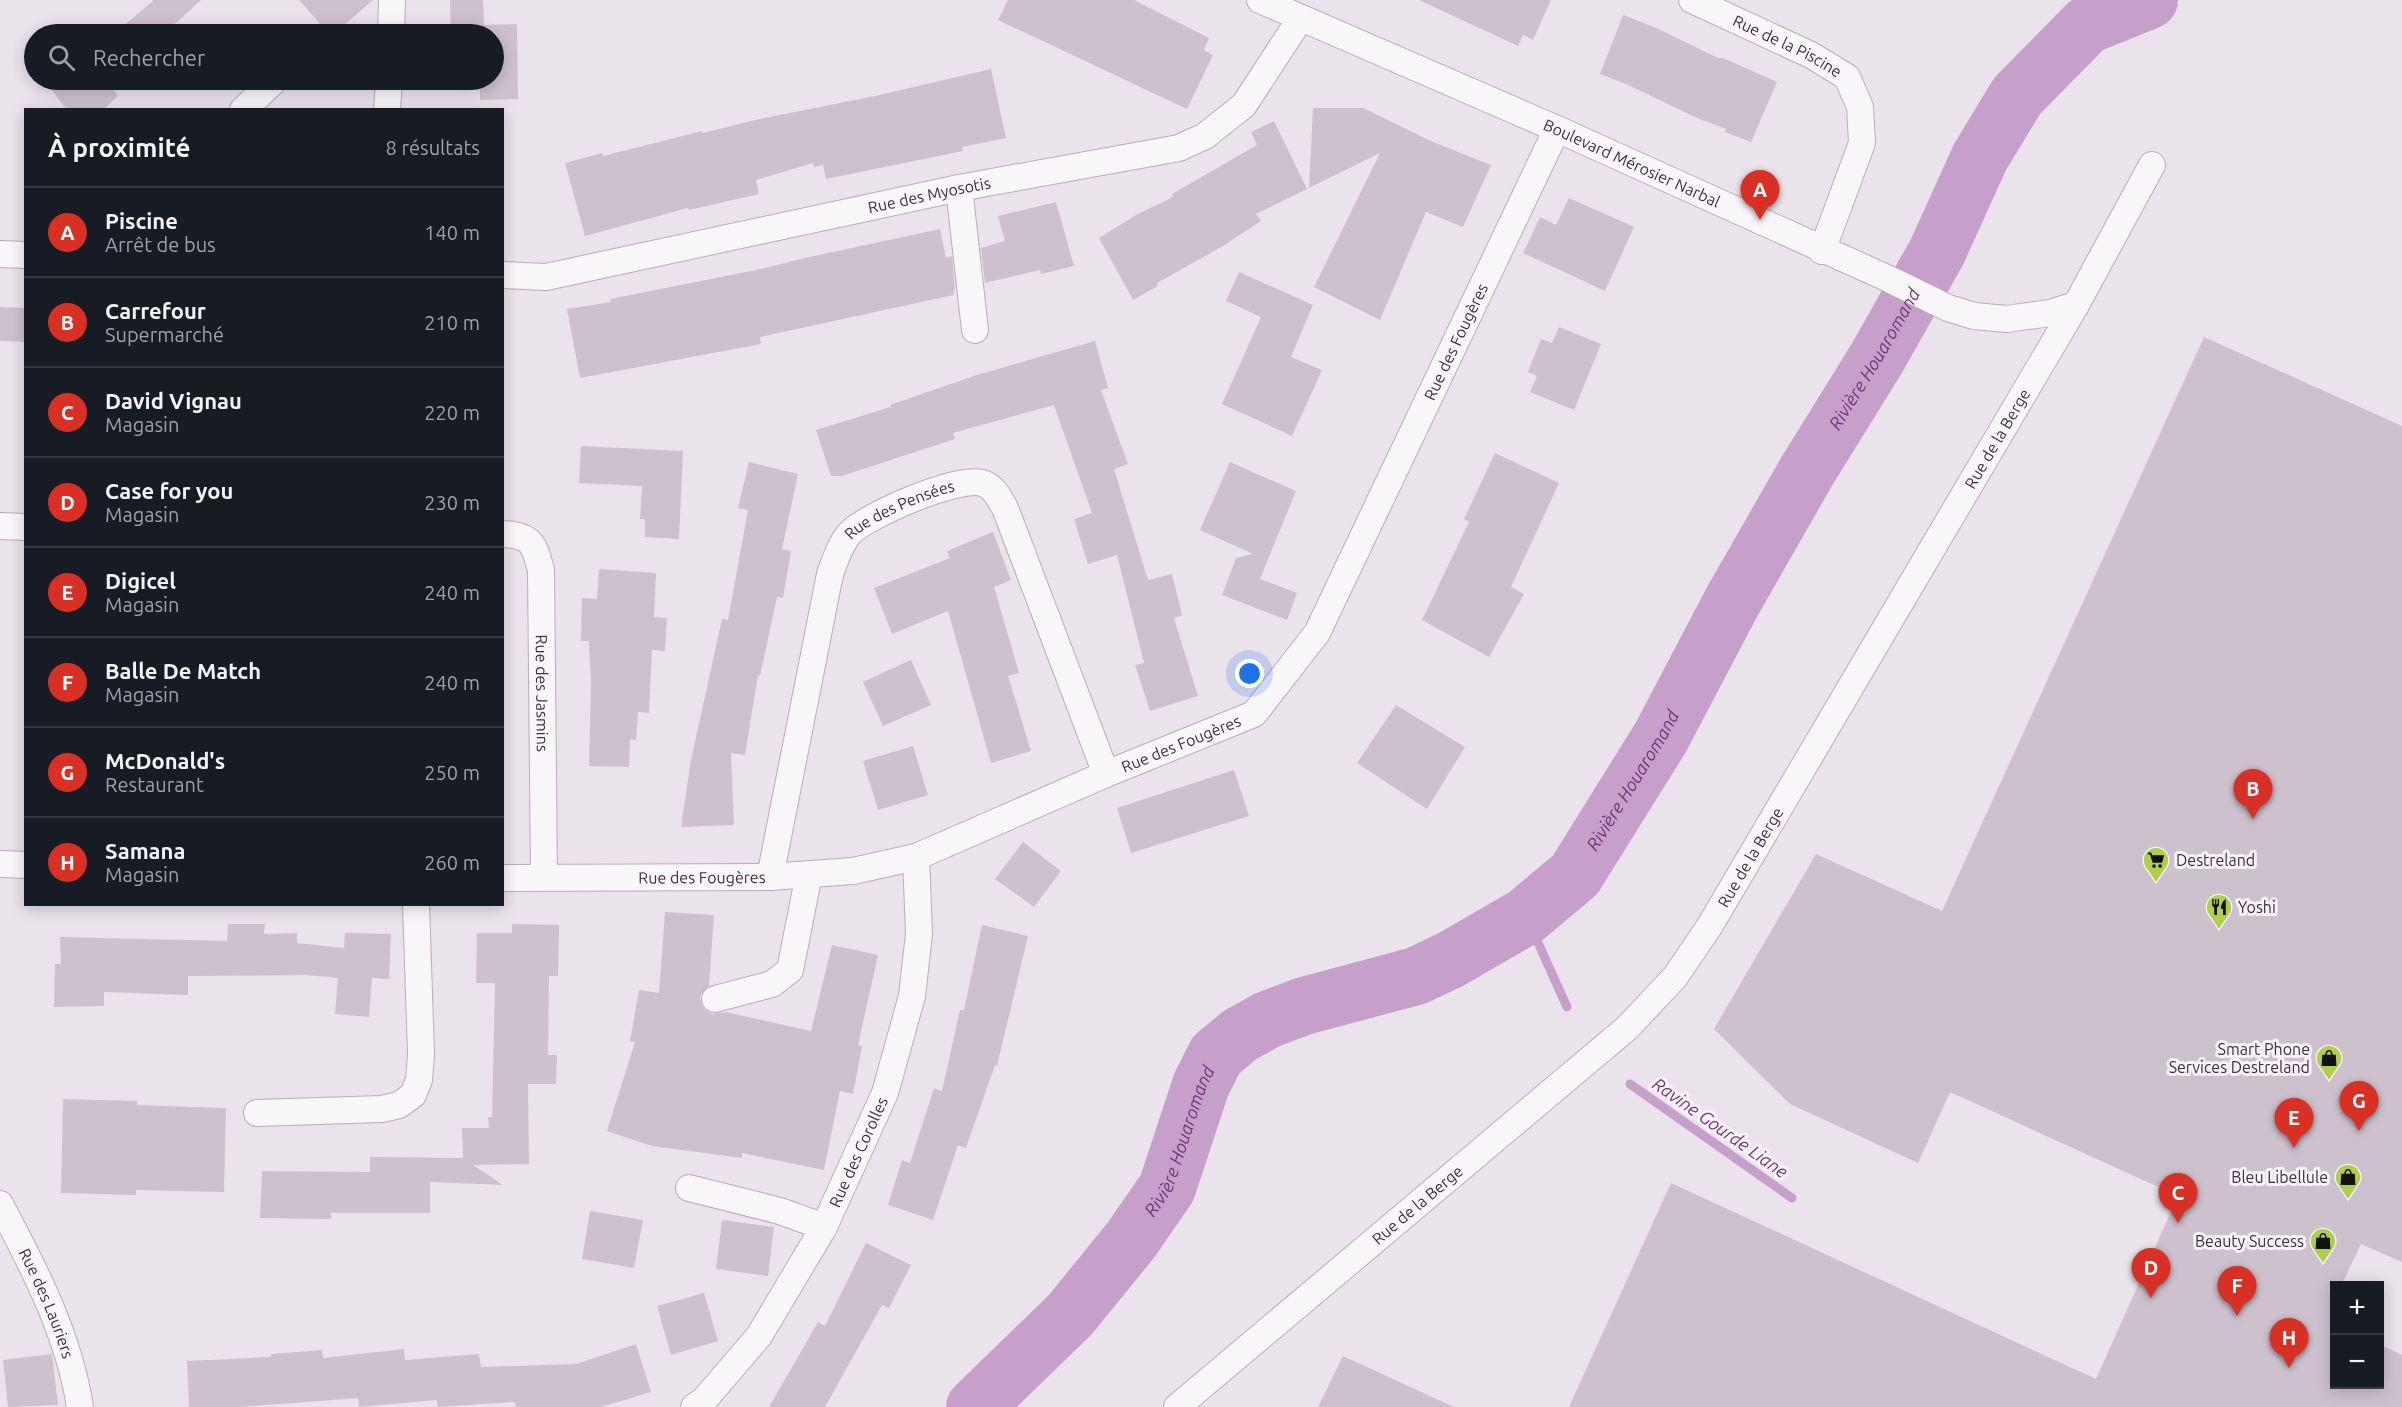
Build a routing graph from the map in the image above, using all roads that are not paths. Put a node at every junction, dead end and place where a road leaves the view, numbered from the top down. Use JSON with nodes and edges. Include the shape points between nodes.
{"nodes":[{"id":1,"x":392,"y":0,"type":"edge"},
{"id":2,"x":1260,"y":0,"type":"edge"},
{"id":3,"x":1692,"y":0,"type":"edge"},
{"id":4,"x":1300,"y":19,"type":"junction"},
{"id":5,"x":391,"y":24,"type":"edge"},
{"id":6,"x":264,"y":90,"type":"edge"},
{"id":7,"x":388,"y":90,"type":"edge"},
{"id":8,"x":245,"y":108,"type":"edge"},
{"id":9,"x":387,"y":108,"type":"edge"},
{"id":10,"x":1557,"y":129,"type":"junction"},
{"id":11,"x":2152,"y":165,"type":"dead end"},
{"id":12,"x":959,"y":188,"type":"junction"},
{"id":13,"x":1822,"y":250,"type":"junction"},
{"id":14,"x":0,"y":254,"type":"edge"},
{"id":15,"x":24,"y":255,"type":"edge"},
{"id":16,"x":504,"y":275,"type":"edge"},
{"id":17,"x":2076,"y":305,"type":"junction"},
{"id":18,"x":975,"y":330,"type":"dead end"},
{"id":19,"x":0,"y":526,"type":"edge"},
{"id":20,"x":24,"y":527,"type":"edge"},
{"id":21,"x":504,"y":534,"type":"edge"},
{"id":22,"x":1106,"y":774,"type":"junction"},
{"id":23,"x":916,"y":857,"type":"junction"},
{"id":24,"x":0,"y":864,"type":"edge"},
{"id":25,"x":24,"y":865,"type":"edge"},
{"id":26,"x":809,"y":874,"type":"junction"},
{"id":27,"x":544,"y":876,"type":"junction"},
{"id":28,"x":770,"y":877,"type":"junction"},
{"id":29,"x":504,"y":878,"type":"edge"},
{"id":30,"x":416,"y":906,"type":"edge"},
{"id":31,"x":716,"y":999,"type":"dead end"},
{"id":32,"x":257,"y":1113,"type":"dead end"},
{"id":33,"x":689,"y":1188,"type":"dead end"},
{"id":34,"x":0,"y":1204,"type":"edge"},
{"id":35,"x":824,"y":1227,"type":"junction"},
{"id":36,"x":80,"y":1407,"type":"edge"},
{"id":37,"x":693,"y":1407,"type":"edge"},
{"id":38,"x":1177,"y":1407,"type":"edge"}],
"edges":[{"from":1,"to":5,"type":"street"},
{"from":2,"to":4,"type":"street","name":"Boulevard Mérosier Narbal"},
{"from":3,"to":13,"type":"street","name":"Rue de la Piscine","via":[[1811,55],[1847,77],[1860,107],[1862,143]]},
{"from":4,"to":10,"type":"street","name":"Boulevard Mérosier Narbal"},
{"from":4,"to":12,"type":"street","name":"Rue des Myosotis","via":[[1244,105],[1205,136],[1179,148]]},
{"from":6,"to":8,"type":"street"},
{"from":7,"to":9,"type":"street"},
{"from":10,"to":13,"type":"street","name":"Boulevard Mérosier Narbal"},
{"from":10,"to":22,"type":"street","name":"Rue des Fougères","via":[[1317,633],[1254,714]]},
{"from":11,"to":17,"type":"street","name":"Rue de la Berge"},
{"from":12,"to":16,"type":"street","name":"Rue des Myosotis","via":[[546,277]]},
{"from":12,"to":18,"type":"street"},
{"from":13,"to":17,"type":"street","name":"Boulevard Mérosier Narbal","via":[[1948,309],[1974,316],[2007,320]]},
{"from":14,"to":15,"type":"street"},
{"from":17,"to":38,"type":"street","name":"Rue de la Berge","via":[[1709,927],[1675,977],[1627,1028]]},
{"from":19,"to":20,"type":"street"},
{"from":21,"to":27,"type":"street","name":"Rue des Jasmins","via":[[527,538],[535,547],[542,570]]},
{"from":22,"to":23,"type":"street","name":"Rue des Fougères"},
{"from":22,"to":28,"type":"street","name":"Rue des Pensées","via":[[1005,508],[985,483],[973,481],[932,491],[872,518],[850,533],[838,552],[830,574]]},
{"from":23,"to":26,"type":"street","name":"Rue des Fougères","via":[[853,871]]},
{"from":23,"to":35,"type":"street","name":"Rue des Corolles","via":[[919,934],[912,996],[885,1093]]},
{"from":24,"to":25,"type":"street"},
{"from":26,"to":28,"type":"street","name":"Rue des Fougères"},
{"from":26,"to":31,"type":"street","via":[[790,970],[772,984]]},
{"from":27,"to":28,"type":"street","name":"Rue des Fougères"},
{"from":27,"to":29,"type":"street","name":"Rue des Fougères"},
{"from":30,"to":32,"type":"street","via":[[420,1054],[419,1080],[413,1095],[399,1105],[382,1109]]},
{"from":33,"to":35,"type":"street","via":[[780,1210]]},
{"from":34,"to":36,"type":"street","name":"Rue des Lauriers","via":[[61,1332]]},
{"from":35,"to":37,"type":"street","name":"Rue des Corolles","via":[[759,1336],[705,1399]]}]}
